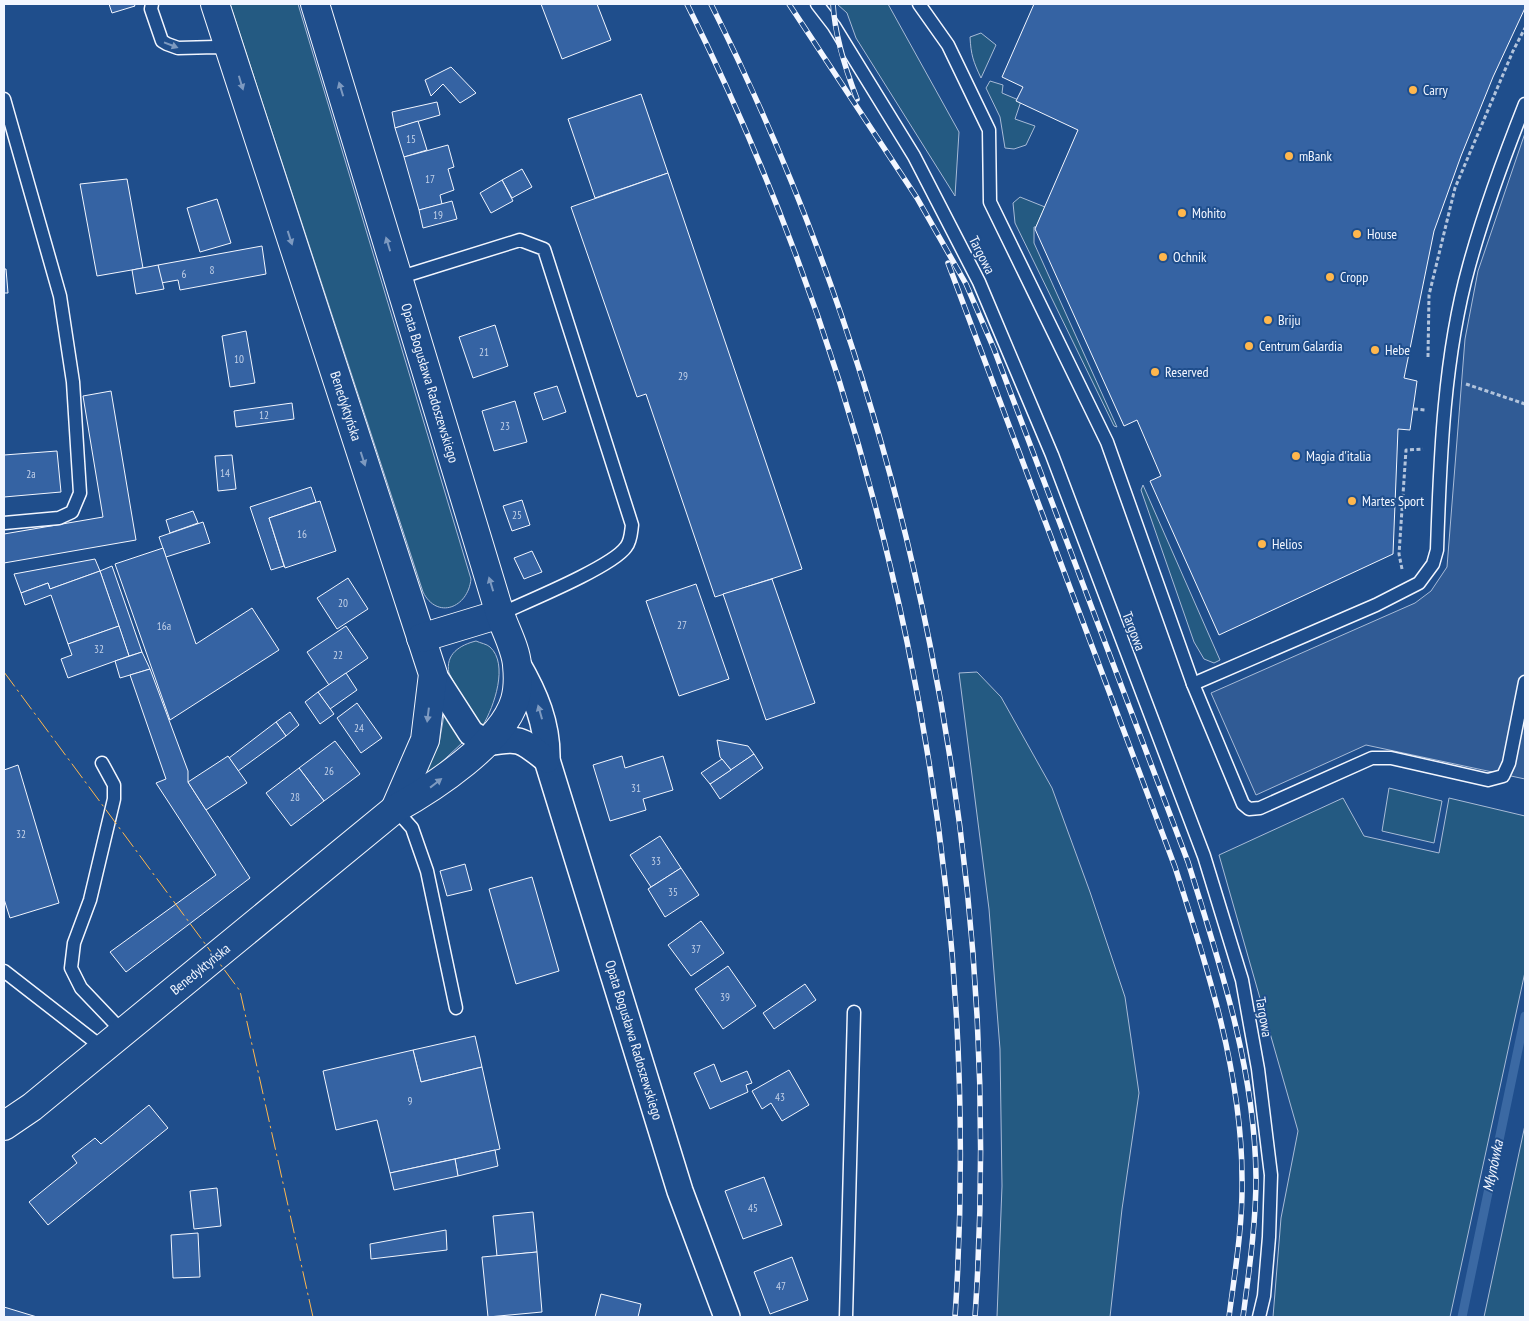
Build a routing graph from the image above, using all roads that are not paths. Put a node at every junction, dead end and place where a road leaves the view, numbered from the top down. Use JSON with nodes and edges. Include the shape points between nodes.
{"nodes":[{"id":1,"x":152,"y":4,"type":"edge"},
{"id":2,"x":215,"y":4,"type":"edge"},
{"id":3,"x":315,"y":4,"type":"edge"},
{"id":4,"x":817,"y":4,"type":"edge"},
{"id":5,"x":919,"y":4,"type":"edge"},
{"id":6,"x":230,"y":51,"type":"junction"},
{"id":7,"x":4,"y":99,"type":"edge"},
{"id":8,"x":1525,"y":104,"type":"edge"},
{"id":9,"x":398,"y":278,"type":"junction"},
{"id":10,"x":4,"y":523,"type":"edge"},
{"id":11,"x":500,"y":614,"type":"junction"},
{"id":12,"x":421,"y":638,"type":"junction"},
{"id":13,"x":517,"y":664,"type":"junction"},
{"id":14,"x":433,"y":674,"type":"junction"},
{"id":15,"x":1525,"y":682,"type":"edge"},
{"id":16,"x":1193,"y":684,"type":"junction"},
{"id":17,"x":487,"y":743,"type":"junction"},
{"id":18,"x":547,"y":760,"type":"junction"},
{"id":19,"x":102,"y":763,"type":"dead end"},
{"id":20,"x":395,"y":809,"type":"junction"},
{"id":21,"x":4,"y":971,"type":"edge"},
{"id":22,"x":456,"y":1008,"type":"dead end"},
{"id":23,"x":854,"y":1012,"type":"dead end"},
{"id":24,"x":113,"y":1040,"type":"junction"},
{"id":25,"x":4,"y":1126,"type":"edge"},
{"id":26,"x":727,"y":1317,"type":"edge"},
{"id":27,"x":846,"y":1317,"type":"edge"},
{"id":28,"x":1259,"y":1317,"type":"edge"}],
"edges":[{"from":1,"to":6,"type":"lane","one_way":true,"via":[[162,41],[166,44],[178,48],[216,47]]},
{"from":2,"to":6,"type":"street","name":"Benedyktyńska"},
{"from":9,"to":3,"type":"street","name":"Opata Bogusława Radoszewskiego","one_way":true},
{"from":4,"to":28,"type":"lane","name":"Targowa","via":[[914,156],[979,282],[1055,465],[1204,856],[1242,980],[1271,1175],[1269,1237]]},
{"from":5,"to":16,"type":"lane","via":[[948,45],[989,130],[990,202],[1107,442]]},
{"from":6,"to":12,"type":"street","name":"Benedyktyńska","one_way":true},
{"from":7,"to":10,"type":"lane","via":[[60,296],[73,382],[80,493],[72,512],[59,518]]},
{"from":8,"to":16,"type":"lane","via":[[1468,267],[1444,422],[1434,564],[1419,583],[1376,605]]},
{"from":11,"to":9,"type":"street","name":"Opata Bogusława Radoszewskiego","one_way":true},
{"from":9,"to":11,"type":"lane","via":[[520,240],[544,249],[632,525],[626,548],[616,556]]},
{"from":11,"to":12,"type":"street"},
{"from":11,"to":13,"type":"street","name":"Opata Bogusława Radoszewskiego"},
{"from":12,"to":14,"type":"street","name":"Benedyktyńska"},
{"from":13,"to":17,"type":"street","name":"Benedyktyńska","via":[[516,699],[504,722]]},
{"from":18,"to":13,"type":"street","name":"Opata Bogusława Radoszewskiego","one_way":true,"via":[[548,740],[534,692]]},
{"from":14,"to":17,"type":"street","via":[[472,733]]},
{"from":14,"to":20,"type":"street","name":"Benedyktyńska","one_way":true,"via":[[425,740]]},
{"from":15,"to":16,"type":"lane","via":[[1509,763],[1503,776],[1488,780],[1391,758],[1372,758],[1260,808],[1249,809],[1243,804]]},
{"from":17,"to":18,"type":"street","via":[[514,738]]},
{"from":20,"to":17,"type":"street","name":"Benedyktyńska","one_way":true,"via":[[422,794]]},
{"from":18,"to":26,"type":"street","name":"Opata Bogusława Radoszewskiego","via":[[680,1191]]},
{"from":19,"to":24,"type":"lane","via":[[114,785],[114,798],[90,900],[74,943],[71,968]]},
{"from":20,"to":22,"type":"lane","via":[[412,828],[427,871]]},
{"from":20,"to":24,"type":"street","name":"Benedyktyńska"},
{"from":21,"to":24,"type":"lane"},
{"from":23,"to":27,"type":"lane"},
{"from":24,"to":25,"type":"street","name":"Benedyktyńska"}]}
